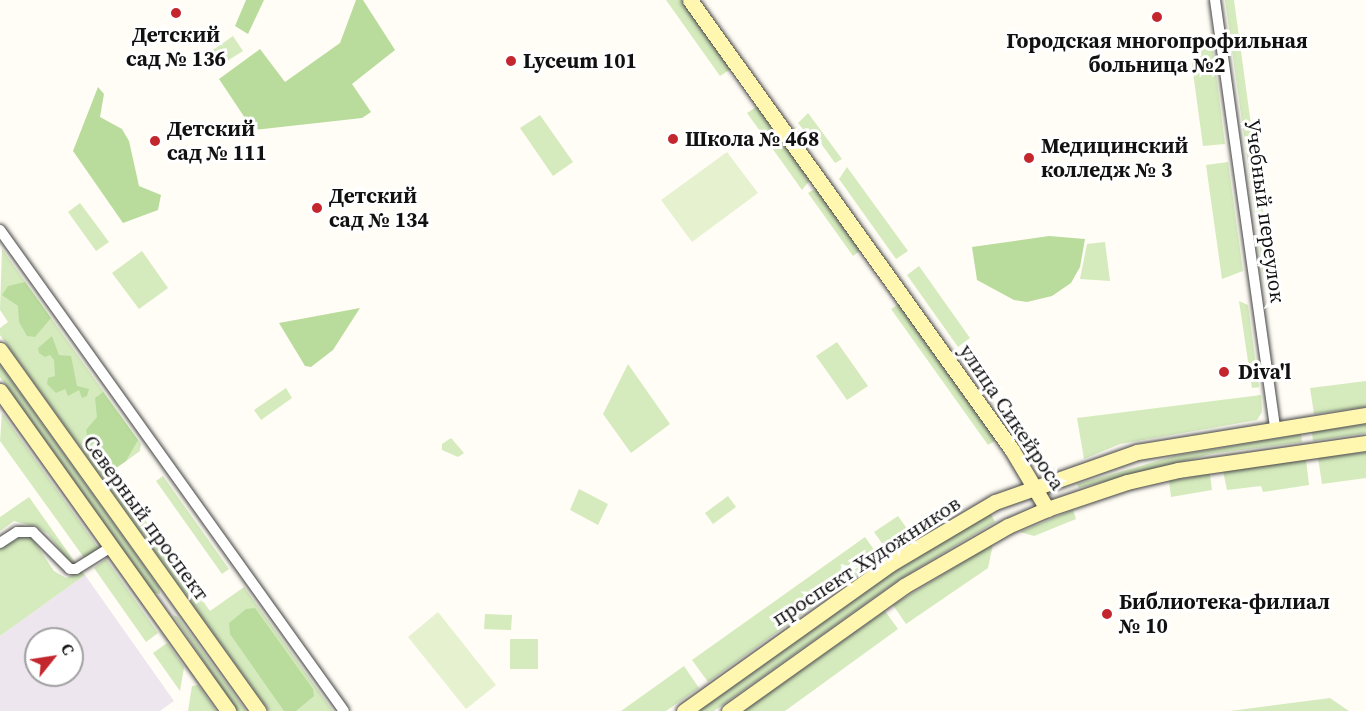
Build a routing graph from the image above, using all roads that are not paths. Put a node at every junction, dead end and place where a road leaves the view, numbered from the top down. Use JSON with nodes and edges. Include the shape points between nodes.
{"nodes":[{"id":1,"x":690,"y":0,"type":"edge"},
{"id":2,"x":702,"y":0,"type":"edge"},
{"id":3,"x":1215,"y":0,"type":"edge"},
{"id":4,"x":0,"y":230,"type":"edge"},
{"id":5,"x":0,"y":350,"type":"edge"},
{"id":6,"x":0,"y":391,"type":"edge"},
{"id":7,"x":1366,"y":416,"type":"edge"},
{"id":8,"x":1275,"y":427,"type":"junction"},
{"id":9,"x":1366,"y":442,"type":"edge"},
{"id":10,"x":1036,"y":485,"type":"junction"},
{"id":11,"x":1047,"y":509,"type":"junction"},
{"id":12,"x":0,"y":543,"type":"edge"},
{"id":13,"x":111,"y":547,"type":"junction"},
{"id":14,"x":228,"y":711,"type":"edge"},
{"id":15,"x":258,"y":711,"type":"edge"},
{"id":16,"x":344,"y":711,"type":"edge"},
{"id":17,"x":684,"y":711,"type":"edge"},
{"id":18,"x":729,"y":711,"type":"edge"}],
"edges":[{"from":1,"to":10,"type":"street","name":"улица Сикейроса"},
{"from":2,"to":10,"type":"street","name":"улица Сикейроса","via":[[1022,447]]},
{"from":3,"to":8,"type":"street","name":"Учебный переулок"},
{"from":4,"to":16,"type":"street"},
{"from":5,"to":15,"type":"street","name":"Северный проспект"},
{"from":6,"to":13,"type":"street"},
{"from":7,"to":8,"type":"street","name":"проспект Художников"},
{"from":8,"to":10,"type":"street","name":"проспект Художников","via":[[1137,452]]},
{"from":9,"to":11,"type":"street","name":"проспект Художников","via":[[1178,470]]},
{"from":10,"to":11,"type":"street","name":"улица Сикейроса"},
{"from":10,"to":17,"type":"street","name":"проспект Художников","via":[[995,502],[890,564]]},
{"from":11,"to":18,"type":"street","name":"проспект Художников","via":[[1008,526],[904,586]]},
{"from":12,"to":13,"type":"street","via":[[16,532],[33,532],[70,569],[76,570]]},
{"from":13,"to":14,"type":"street"}]}
